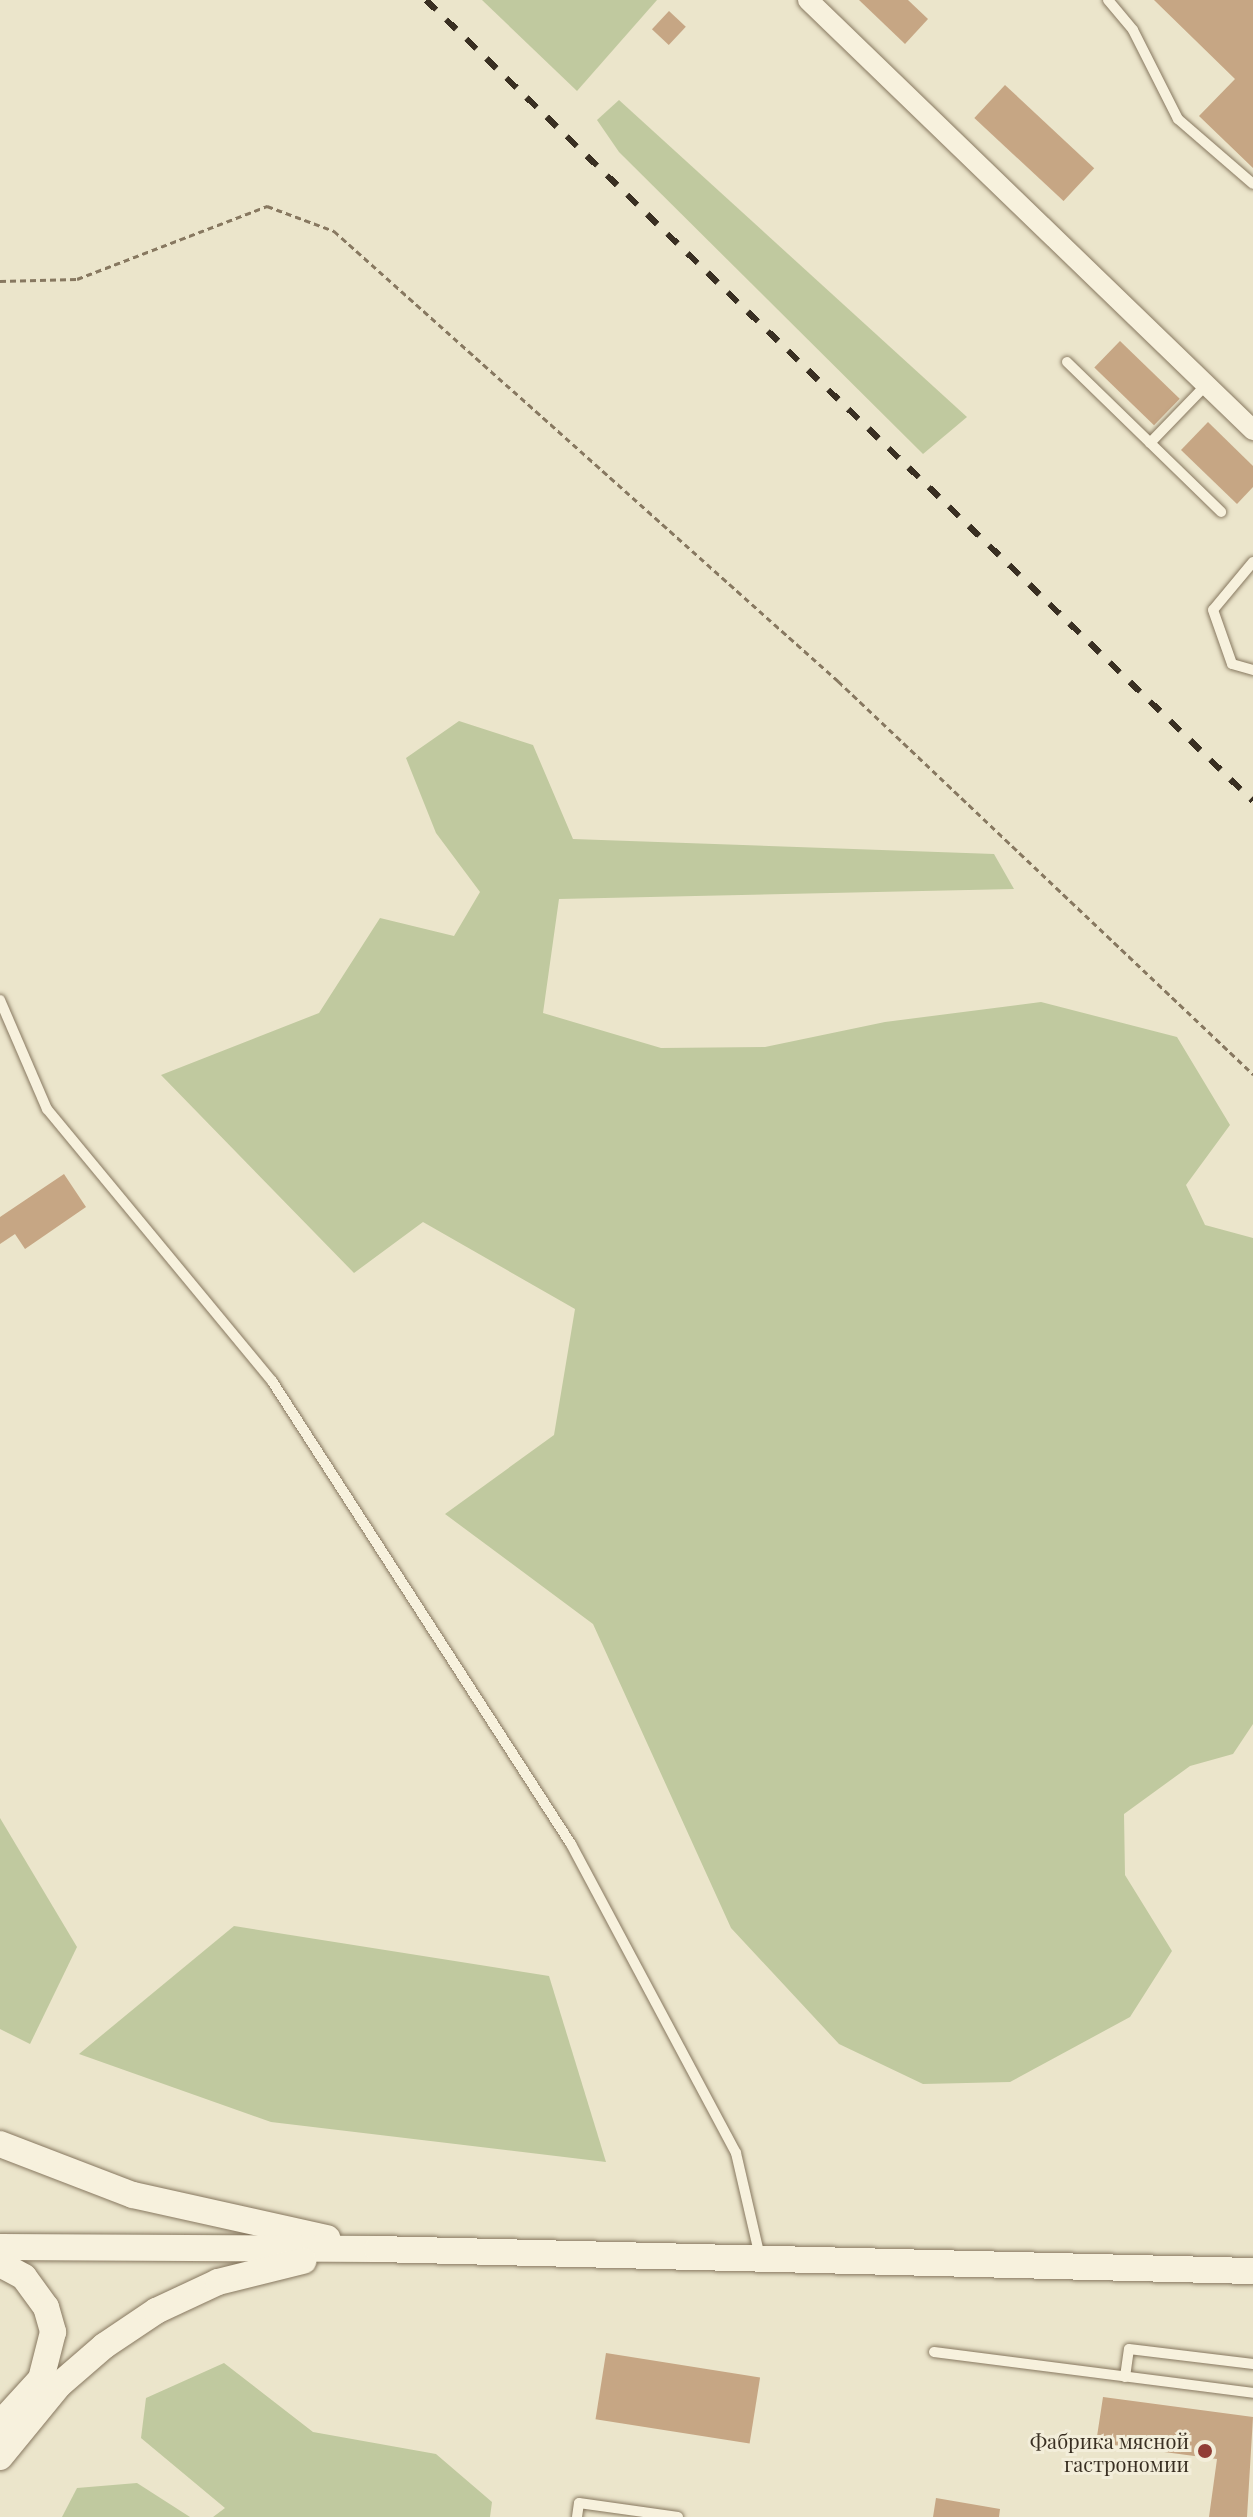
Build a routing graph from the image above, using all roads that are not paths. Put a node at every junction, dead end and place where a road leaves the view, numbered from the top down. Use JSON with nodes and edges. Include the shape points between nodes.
{"nodes":[{"id":1,"x":808,"y":0,"type":"edge"},
{"id":2,"x":1108,"y":0,"type":"edge"},
{"id":3,"x":1253,"y":184,"type":"edge"},
{"id":4,"x":1067,"y":362,"type":"dead end"},
{"id":5,"x":1206,"y":385,"type":"junction"},
{"id":6,"x":1253,"y":430,"type":"edge"},
{"id":7,"x":1150,"y":443,"type":"junction"},
{"id":8,"x":1221,"y":512,"type":"dead end"},
{"id":9,"x":1253,"y":562,"type":"edge"},
{"id":10,"x":1253,"y":670,"type":"edge"},
{"id":11,"x":0,"y":1000,"type":"edge"},
{"id":12,"x":0,"y":2144,"type":"edge"},
{"id":13,"x":0,"y":2247,"type":"edge"},
{"id":14,"x":377,"y":2249,"type":"junction"},
{"id":15,"x":760,"y":2259,"type":"junction"},
{"id":16,"x":0,"y":2264,"type":"edge"},
{"id":17,"x":1253,"y":2271,"type":"edge"},
{"id":18,"x":934,"y":2352,"type":"dead end"},
{"id":19,"x":1253,"y":2364,"type":"edge"},
{"id":20,"x":1125,"y":2377,"type":"junction"},
{"id":21,"x":1253,"y":2393,"type":"edge"},
{"id":22,"x":0,"y":2424,"type":"edge"},
{"id":23,"x":0,"y":2457,"type":"edge"},
{"id":24,"x":577,"y":2517,"type":"edge"},
{"id":25,"x":678,"y":2517,"type":"edge"}],
"edges":[{"from":1,"to":5,"type":"street"},
{"from":2,"to":3,"type":"lane","via":[[1133,30],[1178,119]]},
{"from":4,"to":7,"type":"lane"},
{"from":5,"to":6,"type":"street"},
{"from":5,"to":7,"type":"lane"},
{"from":7,"to":8,"type":"lane"},
{"from":9,"to":10,"type":"lane","via":[[1213,610],[1232,664]]},
{"from":11,"to":15,"type":"lane","via":[[47,1109],[272,1381],[571,1844],[736,2153]]},
{"from":12,"to":14,"type":"main road","via":[[133,2195]]},
{"from":13,"to":14,"type":"main road"},
{"from":14,"to":15,"type":"main road"},
{"from":14,"to":23,"type":"main road","via":[[274,2266],[218,2282],[156,2311],[59,2385]]},
{"from":15,"to":17,"type":"main road"},
{"from":16,"to":22,"type":"main road","via":[[24,2277],[46,2307],[53,2332],[41,2379]]},
{"from":18,"to":20,"type":"lane"},
{"from":19,"to":20,"type":"lane","via":[[1129,2349]]},
{"from":20,"to":21,"type":"lane"},
{"from":24,"to":25,"type":"lane","via":[[579,2503]]}]}
